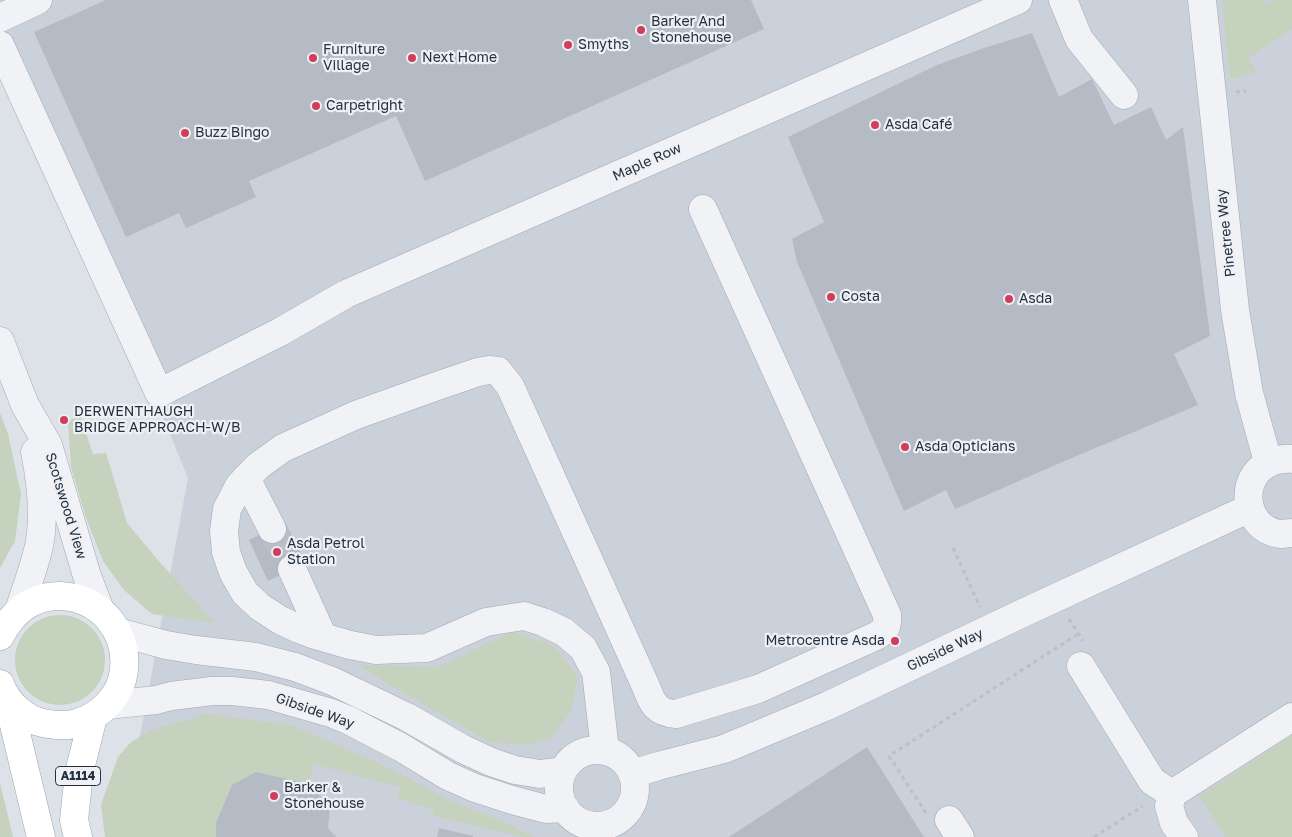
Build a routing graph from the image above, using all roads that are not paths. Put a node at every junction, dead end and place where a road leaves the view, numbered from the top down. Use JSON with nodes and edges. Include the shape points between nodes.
{"nodes":[{"id":1,"x":38,"y":0,"type":"edge"},
{"id":2,"x":1018,"y":0,"type":"edge"},
{"id":3,"x":1063,"y":0,"type":"edge"},
{"id":4,"x":1202,"y":0,"type":"edge"},
{"id":5,"x":2,"y":11,"type":"edge"},
{"id":6,"x":0,"y":45,"type":"edge"},
{"id":7,"x":1124,"y":95,"type":"dead end"},
{"id":8,"x":703,"y":209,"type":"dead end"},
{"id":9,"x":0,"y":341,"type":"edge"},
{"id":10,"x":25,"y":405,"type":"junction"},
{"id":11,"x":1280,"y":461,"type":"edge"},
{"id":12,"x":246,"y":478,"type":"junction"},
{"id":13,"x":1250,"y":508,"type":"junction"},
{"id":14,"x":272,"y":529,"type":"tunnel mouth"},
{"id":15,"x":1292,"y":533,"type":"edge"},
{"id":16,"x":292,"y":570,"type":"tunnel mouth"},
{"id":17,"x":100,"y":610,"type":"junction"},
{"id":18,"x":7,"y":622,"type":"edge"},
{"id":19,"x":118,"y":632,"type":"junction"},
{"id":20,"x":323,"y":637,"type":"junction"},
{"id":21,"x":1081,"y":666,"type":"dead end"},
{"id":22,"x":3,"y":692,"type":"edge"},
{"id":23,"x":101,"y":711,"type":"junction"},
{"id":24,"x":1292,"y":717,"type":"edge"},
{"id":25,"x":605,"y":750,"type":"junction"},
{"id":26,"x":562,"y":771,"type":"junction"},
{"id":27,"x":632,"y":774,"type":"junction"},
{"id":28,"x":1162,"y":787,"type":"junction"},
{"id":29,"x":565,"y":808,"type":"junction"},
{"id":30,"x":596,"y":831,"type":"edge"},
{"id":31,"x":41,"y":837,"type":"edge"},
{"id":32,"x":78,"y":837,"type":"edge"},
{"id":33,"x":1184,"y":837,"type":"edge"}],
"edges":[{"from":1,"to":5,"type":"street"},
{"from":2,"to":6,"type":"street","name":"Maple Row","via":[[346,294],[280,332],[159,393]]},
{"from":3,"to":7,"type":"street","via":[[1079,39]]},
{"from":4,"to":11,"type":"street","name":"Pinetree Way","via":[[1234,310],[1249,393]]},
{"from":8,"to":12,"type":"street","via":[[887,616],[885,631],[758,689],[676,714],[658,709],[510,386],[498,371],[478,372],[356,414],[283,448]]},
{"from":9,"to":10,"type":"street","name":"Scotswood View"},
{"from":10,"to":17,"type":"street","name":"Scotswood View","via":[[48,445]]},
{"from":10,"to":18,"type":"street","name":"Scotswood View","via":[[38,470],[41,521],[39,545]]},
{"from":11,"to":13,"type":"street","via":[[1258,470],[1251,480],[1248,493]]},
{"from":12,"to":14,"type":"street"},
{"from":12,"to":20,"type":"street","via":[[227,509],[226,552],[233,572],[245,593],[260,607],[280,620]]},
{"from":13,"to":15,"type":"street","via":[[1257,521],[1268,529],[1280,534]]},
{"from":13,"to":27,"type":"street","name":"Gibside Way","via":[[827,706],[724,749]]},
{"from":16,"to":20,"type":"street"},
{"from":17,"to":18,"type":"main road","via":[[68,596],[51,596],[34,601]]},
{"from":17,"to":19,"type":"main road"},
{"from":19,"to":23,"type":"main road","via":[[124,651],[124,670],[119,689]]},
{"from":19,"to":26,"type":"street","via":[[166,645],[256,656],[295,667],[383,705],[490,762],[540,774]]},
{"from":20,"to":25,"type":"street","via":[[350,646],[400,650],[427,648],[486,622],[524,616],[544,622],[564,632],[583,648],[596,672]]},
{"from":21,"to":28,"type":"street"},
{"from":22,"to":23,"type":"main road","via":[[22,713],[38,722],[57,726],[76,724]]},
{"from":22,"to":31,"type":"main road"},
{"from":23,"to":29,"type":"street","name":"Gibside Way","via":[[212,691],[268,695],[348,720],[475,788],[546,809]]},
{"from":23,"to":32,"type":"main road","number":"A1114","via":[[79,773],[74,820]]},
{"from":24,"to":28,"type":"street"},
{"from":25,"to":26,"type":"street","via":[[585,751]]},
{"from":25,"to":27,"type":"street","via":[[622,759]]},
{"from":26,"to":29,"type":"street","via":[[559,790]]},
{"from":27,"to":30,"type":"street","via":[[634,798],[628,809],[620,818]]},
{"from":28,"to":33,"type":"street","via":[[1174,823]]},
{"from":29,"to":30,"type":"street","via":[[571,816]]}]}
